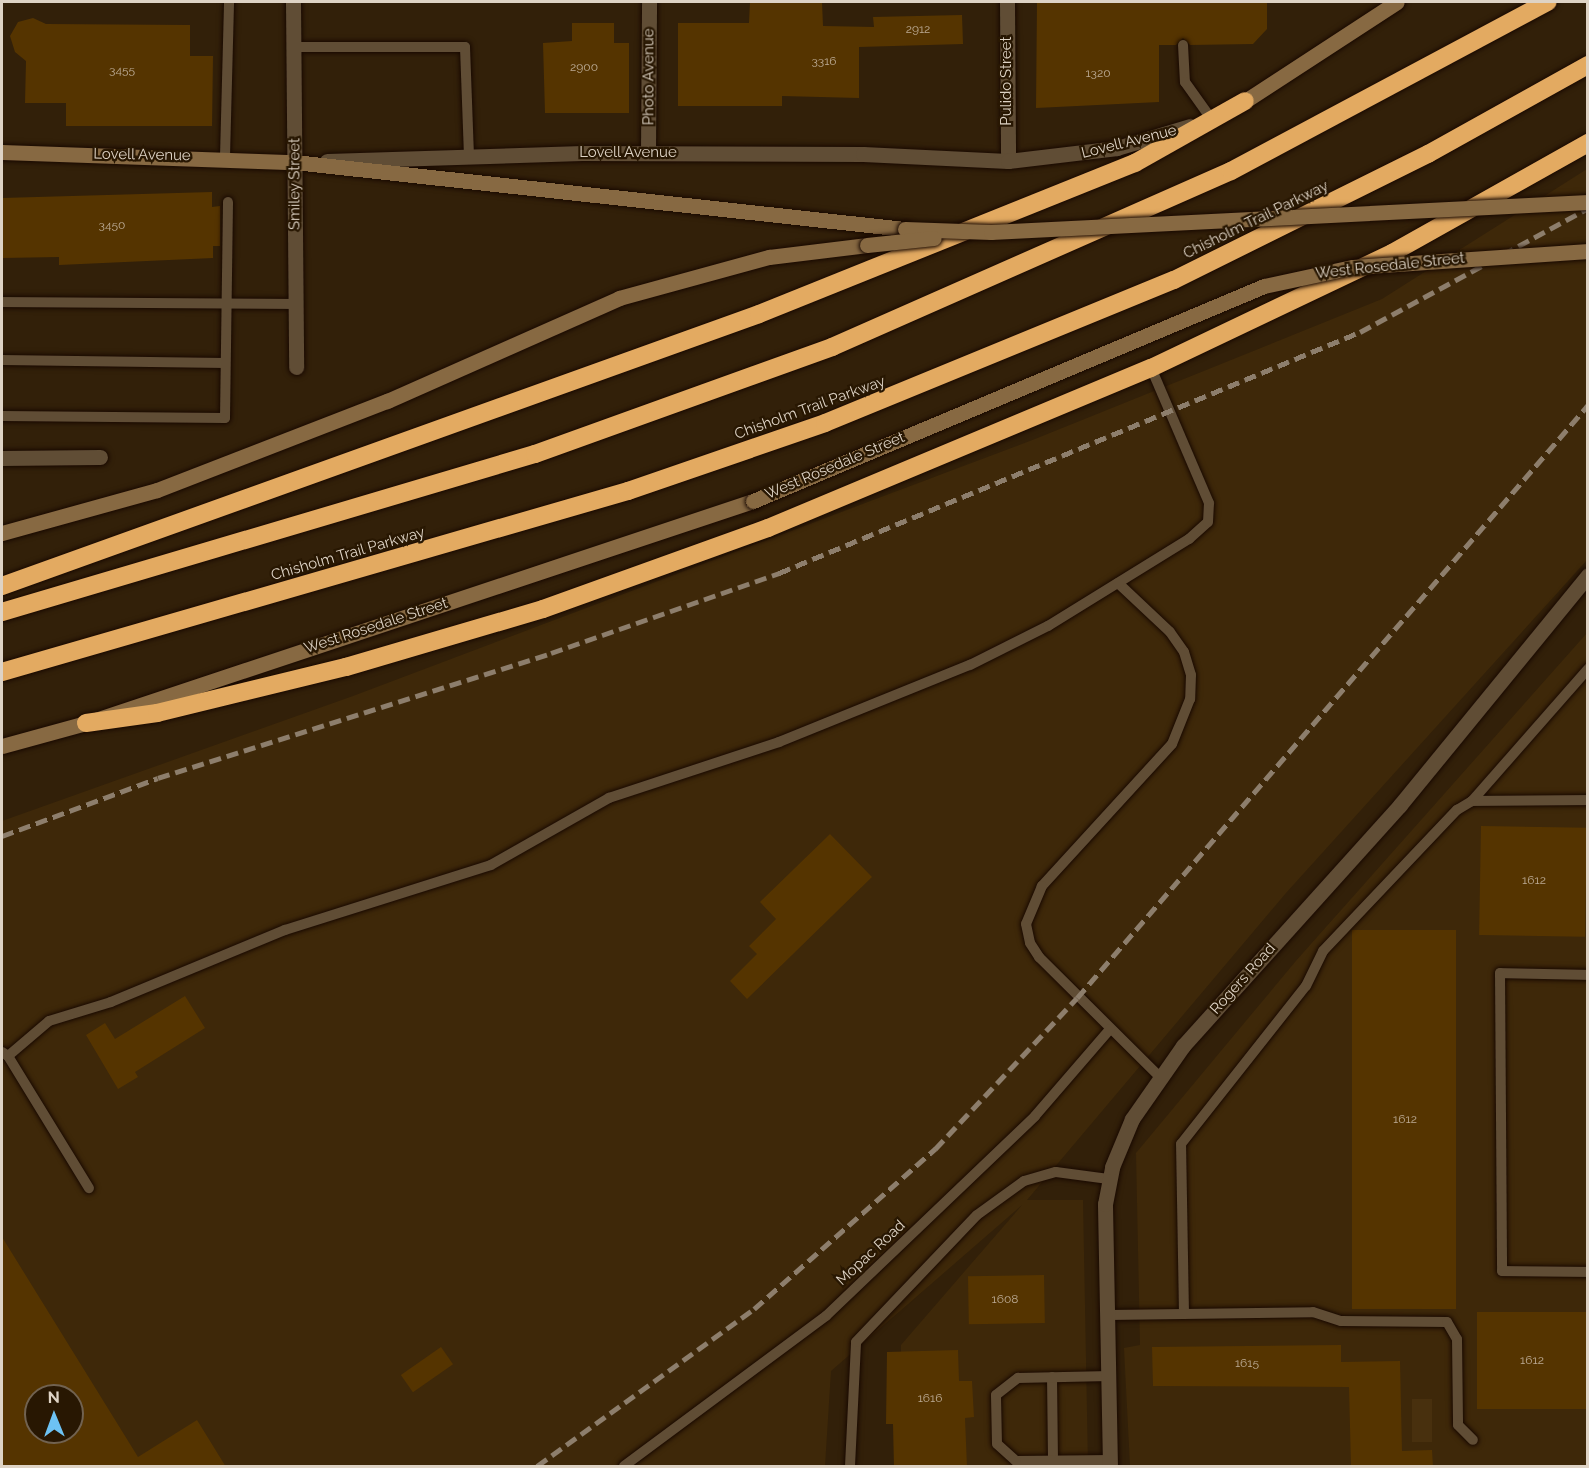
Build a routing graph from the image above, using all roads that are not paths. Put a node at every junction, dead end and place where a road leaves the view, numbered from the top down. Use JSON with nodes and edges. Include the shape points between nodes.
{"nodes":[{"id":1,"x":229,"y":2,"type":"edge"},
{"id":2,"x":293,"y":2,"type":"edge"},
{"id":3,"x":649,"y":2,"type":"edge"},
{"id":4,"x":1007,"y":2,"type":"edge"},
{"id":5,"x":1397,"y":2,"type":"edge"},
{"id":6,"x":1548,"y":2,"type":"edge"},
{"id":7,"x":1183,"y":45,"type":"dead end"},
{"id":8,"x":294,"y":47,"type":"junction"},
{"id":9,"x":1587,"y":65,"type":"edge"},
{"id":10,"x":1245,"y":101,"type":"junction"},
{"id":11,"x":1210,"y":117,"type":"junction"},
{"id":12,"x":1587,"y":143,"type":"edge"},
{"id":13,"x":2,"y":152,"type":"edge"},
{"id":14,"x":648,"y":153,"type":"junction"},
{"id":15,"x":225,"y":157,"type":"junction"},
{"id":16,"x":469,"y":157,"type":"junction"},
{"id":17,"x":1008,"y":161,"type":"junction"},
{"id":18,"x":294,"y":162,"type":"junction"},
{"id":19,"x":228,"y":202,"type":"dead end"},
{"id":20,"x":1587,"y":202,"type":"edge"},
{"id":21,"x":991,"y":232,"type":"junction"},
{"id":22,"x":1587,"y":251,"type":"edge"},
{"id":23,"x":2,"y":302,"type":"edge"},
{"id":24,"x":227,"y":303,"type":"junction"},
{"id":25,"x":296,"y":303,"type":"junction"},
{"id":26,"x":2,"y":360,"type":"edge"},
{"id":27,"x":225,"y":363,"type":"junction"},
{"id":28,"x":296,"y":366,"type":"dead end"},
{"id":29,"x":1150,"y":368,"type":"junction"},
{"id":30,"x":2,"y":416,"type":"edge"},
{"id":31,"x":2,"y":458,"type":"edge"},
{"id":32,"x":100,"y":458,"type":"dead end"},
{"id":33,"x":2,"y":533,"type":"edge"},
{"id":34,"x":1587,"y":575,"type":"edge"},
{"id":35,"x":1118,"y":582,"type":"junction"},
{"id":36,"x":2,"y":586,"type":"edge"},
{"id":37,"x":2,"y":612,"type":"edge"},
{"id":38,"x":1587,"y":669,"type":"edge"},
{"id":39,"x":2,"y":672,"type":"edge"},
{"id":40,"x":86,"y":723,"type":"junction"},
{"id":41,"x":2,"y":746,"type":"edge"},
{"id":42,"x":1587,"y":800,"type":"edge"},
{"id":43,"x":1472,"y":801,"type":"junction"},
{"id":44,"x":1587,"y":975,"type":"edge"},
{"id":45,"x":1110,"y":1029,"type":"junction"},
{"id":46,"x":5,"y":1054,"type":"edge"},
{"id":47,"x":1160,"y":1077,"type":"junction"},
{"id":48,"x":1109,"y":1179,"type":"junction"},
{"id":49,"x":89,"y":1188,"type":"dead end"},
{"id":50,"x":1587,"y":1272,"type":"edge"},
{"id":51,"x":1184,"y":1314,"type":"junction"},
{"id":52,"x":1109,"y":1315,"type":"junction"},
{"id":53,"x":1110,"y":1376,"type":"junction"},
{"id":54,"x":1052,"y":1377,"type":"junction"},
{"id":55,"x":1473,"y":1440,"type":"dead end"},
{"id":56,"x":1053,"y":1461,"type":"junction"},
{"id":57,"x":1110,"y":1463,"type":"edge"},
{"id":58,"x":624,"y":1467,"type":"edge"},
{"id":59,"x":850,"y":1467,"type":"edge"}],
"edges":[{"from":1,"to":15,"type":"lane"},
{"from":2,"to":8,"type":"street","name":"Smiley Street"},
{"from":3,"to":14,"type":"street","name":"Photo Avenue"},
{"from":4,"to":17,"type":"street","name":"Pulido Street"},
{"from":5,"to":10,"type":"main road"},
{"from":6,"to":37,"type":"highway","via":[[1397,85],[1153,207],[832,347],[524,458]]},
{"from":7,"to":11,"type":"lane","via":[[1185,82]]},
{"from":8,"to":16,"type":"lane","via":[[465,47]]},
{"from":8,"to":18,"type":"street","name":"Smiley Street"},
{"from":9,"to":39,"type":"highway","name":"Chisholm Trail Parkway","via":[[1428,154],[1094,316],[825,423],[606,498]]},
{"from":10,"to":11,"type":"street","name":"Lovell Avenue"},
{"from":10,"to":36,"type":"highway","via":[[1135,163],[759,314]]},
{"from":11,"to":17,"type":"street","name":"Lovell Avenue","via":[[1117,148]]},
{"from":12,"to":29,"type":"highway","via":[[1392,253]]},
{"from":13,"to":15,"type":"main road","name":"Lovell Avenue"},
{"from":14,"to":16,"type":"street","name":"Lovell Avenue"},
{"from":14,"to":17,"type":"street","name":"Lovell Avenue","via":[[863,154]]},
{"from":15,"to":18,"type":"main road","name":"Lovell Avenue"},
{"from":16,"to":18,"type":"street","name":"Lovell Avenue"},
{"from":18,"to":21,"type":"main road","bridge":true,"via":[[904,229]]},
{"from":18,"to":25,"type":"street","name":"Smiley Street"},
{"from":19,"to":24,"type":"lane"},
{"from":20,"to":21,"type":"main road","bridge":true},
{"from":21,"to":33,"type":"main road","bridge":true,"via":[[769,257],[619,298],[387,401],[157,490]]},
{"from":22,"to":40,"type":"main road","name":"West Rosedale Street","bridge":true,"via":[[1353,267],[1264,286],[753,501]]},
{"from":23,"to":24,"type":"lane"},
{"from":24,"to":25,"type":"lane"},
{"from":24,"to":27,"type":"lane"},
{"from":25,"to":28,"type":"street","name":"Smiley Street"},
{"from":26,"to":27,"type":"lane"},
{"from":27,"to":30,"type":"lane","via":[[225,418]]},
{"from":29,"to":35,"type":"lane","via":[[1211,514],[1201,531]]},
{"from":29,"to":40,"type":"highway","via":[[768,528],[543,609],[346,667],[157,713]]},
{"from":31,"to":32,"type":"street"},
{"from":34,"to":47,"type":"street","name":"Rogers Road","via":[[1400,805]]},
{"from":35,"to":45,"type":"lane","via":[[1170,632],[1184,652],[1191,675],[1190,699],[1172,744],[1042,886],[1026,924],[1030,943],[1039,957]]},
{"from":35,"to":46,"type":"lane","via":[[1048,626],[970,665],[779,742],[609,798],[491,866],[285,930],[111,1002],[49,1020]]},
{"from":38,"to":43,"type":"lane"},
{"from":40,"to":41,"type":"main road"},
{"from":42,"to":43,"type":"lane"},
{"from":43,"to":51,"type":"lane","via":[[1457,810],[1323,951],[1306,986],[1181,1144]]},
{"from":44,"to":50,"type":"lane","via":[[1500,974],[1502,1271]]},
{"from":45,"to":47,"type":"lane"},
{"from":45,"to":58,"type":"lane","name":"Mopac Road","via":[[1035,1116],[826,1316]]},
{"from":46,"to":49,"type":"lane"},
{"from":47,"to":48,"type":"street","name":"Rogers Road","via":[[1132,1119]]},
{"from":48,"to":52,"type":"street","name":"Rogers Road"},
{"from":48,"to":59,"type":"lane","via":[[1056,1172],[1024,1181],[976,1215],[856,1342]]},
{"from":51,"to":52,"type":"lane"},
{"from":51,"to":55,"type":"lane","via":[[1313,1312],[1341,1321],[1447,1322],[1457,1339],[1458,1425]]},
{"from":52,"to":53,"type":"street","name":"Rogers Road"},
{"from":53,"to":54,"type":"lane"},
{"from":53,"to":57,"type":"street","name":"Rogers Road"},
{"from":54,"to":56,"type":"lane"},
{"from":54,"to":56,"type":"lane","via":[[1018,1378],[996,1395],[997,1444],[1016,1461]]},
{"from":56,"to":57,"type":"lane"}]}
